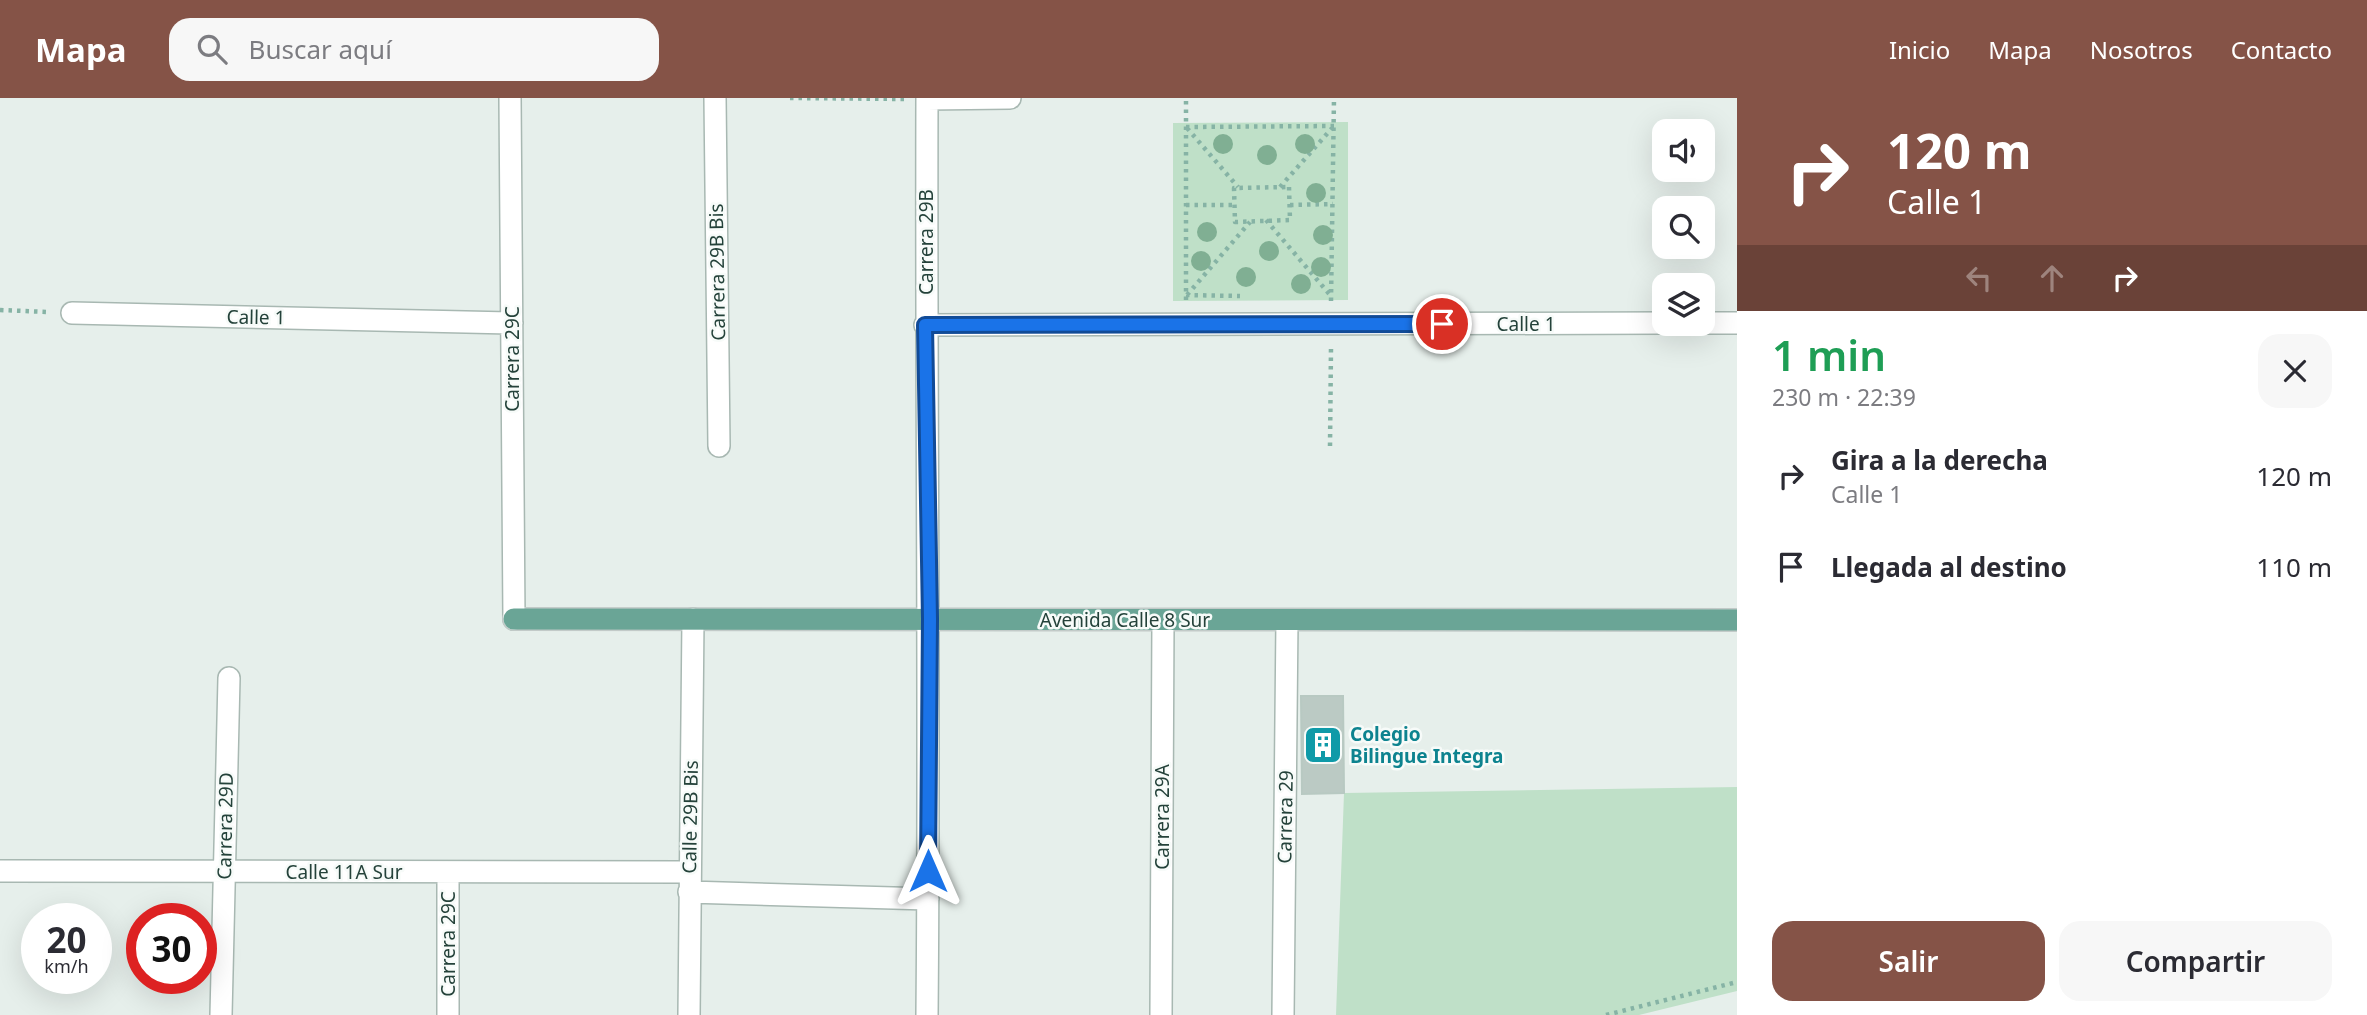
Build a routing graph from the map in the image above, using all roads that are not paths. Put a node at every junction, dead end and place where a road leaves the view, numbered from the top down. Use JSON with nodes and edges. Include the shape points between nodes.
{"nodes":[{"id":1,"x":510,"y":98,"type":"edge"},
{"id":2,"x":715,"y":98,"type":"edge"},
{"id":3,"x":1010,"y":98,"type":"edge"},
{"id":4,"x":927,"y":99,"type":"edge"},
{"id":5,"x":72,"y":313,"type":"road end"},
{"id":6,"x":512,"y":323,"type":"junction"},
{"id":7,"x":1652,"y":323,"type":"edge"},
{"id":8,"x":1715,"y":323,"type":"edge"},
{"id":9,"x":1737,"y":323,"type":"edge"},
{"id":10,"x":925,"y":325,"type":"junction"},
{"id":11,"x":719,"y":446,"type":"dead end"},
{"id":12,"x":514,"y":619,"type":"joint"},
{"id":13,"x":693,"y":619,"type":"junction"},
{"id":14,"x":930,"y":619,"type":"junction"},
{"id":15,"x":1163,"y":620,"type":"junction"},
{"id":16,"x":1287,"y":620,"type":"junction"},
{"id":17,"x":1737,"y":620,"type":"edge"},
{"id":18,"x":229,"y":678,"type":"dead end"},
{"id":19,"x":0,"y":871,"type":"edge"},
{"id":20,"x":224,"y":872,"type":"junction"},
{"id":21,"x":448,"y":872,"type":"junction"},
{"id":22,"x":689,"y":882,"type":"junction"},
{"id":23,"x":928,"y":899,"type":"junction"},
{"id":24,"x":221,"y":1015,"type":"edge"},
{"id":25,"x":449,"y":1015,"type":"edge"},
{"id":26,"x":689,"y":1015,"type":"edge"},
{"id":27,"x":927,"y":1015,"type":"edge"},
{"id":28,"x":1161,"y":1015,"type":"edge"},
{"id":29,"x":1283,"y":1015,"type":"edge"}],
"edges":[{"from":1,"to":6,"type":"street","name":"Carrera 29C"},
{"from":2,"to":11,"type":"street","name":"Carrera 29B Bis"},
{"from":3,"to":4,"type":"street"},
{"from":4,"to":10,"type":"street","name":"Carrera 29B"},
{"from":5,"to":6,"type":"street","name":"Calle 1"},
{"from":6,"to":12,"type":"street","name":"Carrera 29C"},
{"from":7,"to":10,"type":"street","name":"Calle 1"},
{"from":8,"to":9,"type":"street"},
{"from":10,"to":14,"type":"street","name":"Carrera 29B"},
{"from":12,"to":13,"type":"main road","name":"Avenida Calle 8 Sur"},
{"from":13,"to":14,"type":"main road","name":"Avenida Calle 8 Sur"},
{"from":13,"to":22,"type":"street","name":"Calle 29B Bis"},
{"from":14,"to":15,"type":"main road","name":"Avenida Calle 8 Sur"},
{"from":14,"to":23,"type":"street","name":"Carrera 29B"},
{"from":15,"to":16,"type":"main road","name":"Avenida Calle 8 Sur"},
{"from":15,"to":28,"type":"street","name":"Carrera 29A"},
{"from":16,"to":17,"type":"main road","name":"Avenida Calle 8 Sur"},
{"from":16,"to":29,"type":"street","name":"Carrera 29"},
{"from":18,"to":20,"type":"street","name":"Carrera 29D"},
{"from":19,"to":20,"type":"street","name":"Calle 11A Sur"},
{"from":20,"to":21,"type":"street","name":"Calle 11A Sur"},
{"from":20,"to":24,"type":"street","name":"Carrera 29D"},
{"from":21,"to":22,"type":"street","name":"Calle 11A Sur"},
{"from":21,"to":25,"type":"street","name":"Carrera 29C"},
{"from":22,"to":23,"type":"street","name":"Calle 11A Sur"},
{"from":22,"to":26,"type":"street","name":"Calle 29B Bis"},
{"from":23,"to":27,"type":"street","name":"Carrera 29B"}]}
